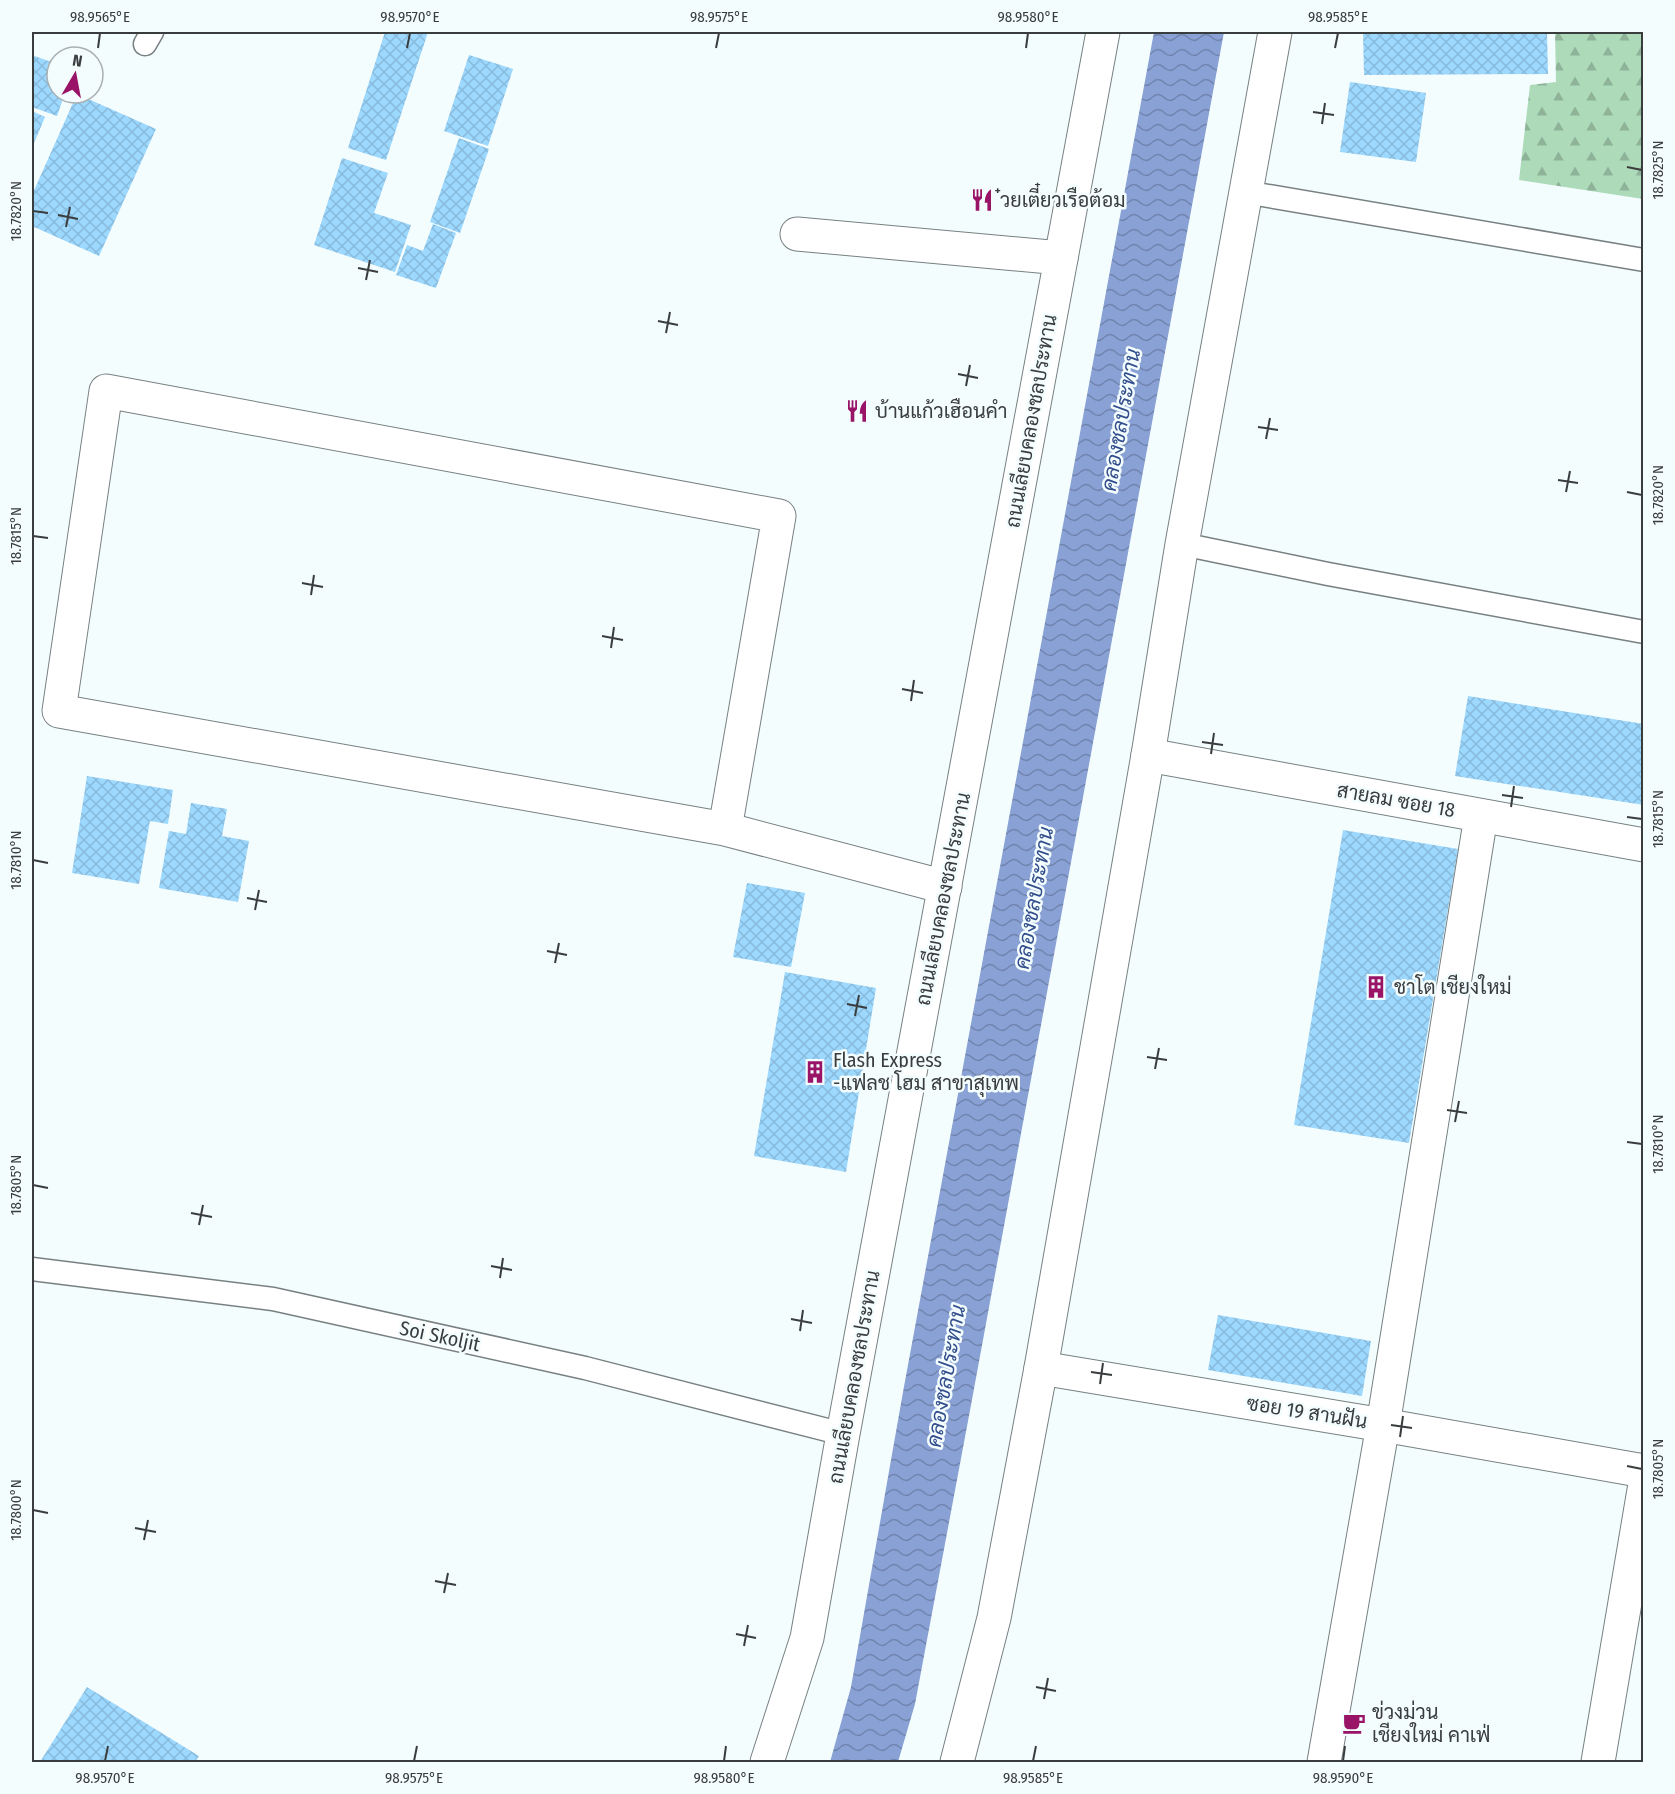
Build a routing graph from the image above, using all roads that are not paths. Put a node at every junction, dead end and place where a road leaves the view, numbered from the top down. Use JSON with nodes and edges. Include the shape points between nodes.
{"nodes":[{"id":1,"x":1103,"y":32,"type":"edge"},
{"id":2,"x":1275,"y":32,"type":"edge"},
{"id":3,"x":1245,"y":192,"type":"junction"},
{"id":4,"x":797,"y":234,"type":"dead end"},
{"id":5,"x":1061,"y":258,"type":"junction"},
{"id":6,"x":1644,"y":260,"type":"edge"},
{"id":7,"x":1182,"y":544,"type":"junction"},
{"id":8,"x":1644,"y":632,"type":"edge"},
{"id":9,"x":1148,"y":755,"type":"junction"},
{"id":10,"x":1481,"y":816,"type":"junction"},
{"id":11,"x":725,"y":829,"type":"junction"},
{"id":12,"x":1644,"y":846,"type":"edge"},
{"id":13,"x":945,"y":887,"type":"junction"},
{"id":14,"x":32,"y":1269,"type":"edge"},
{"id":15,"x":1041,"y":1368,"type":"junction"},
{"id":16,"x":1383,"y":1425,"type":"junction"},
{"id":17,"x":843,"y":1434,"type":"junction"},
{"id":18,"x":1644,"y":1471,"type":"edge"},
{"id":19,"x":1644,"y":1490,"type":"edge"},
{"id":20,"x":767,"y":1762,"type":"edge"},
{"id":21,"x":957,"y":1762,"type":"edge"},
{"id":22,"x":1324,"y":1762,"type":"edge"},
{"id":23,"x":1598,"y":1762,"type":"edge"}],
"edges":[{"from":1,"to":5,"type":"street","name":"ถนนเลียบคลองชลประทาน"},
{"from":2,"to":3,"type":"street"},
{"from":3,"to":6,"type":"lane"},
{"from":3,"to":7,"type":"street"},
{"from":4,"to":5,"type":"street"},
{"from":5,"to":13,"type":"street","name":"ถนนเลียบคลองชลประทาน"},
{"from":7,"to":8,"type":"lane"},
{"from":7,"to":9,"type":"street"},
{"from":9,"to":10,"type":"street","name":"สายลม ซอย 18"},
{"from":9,"to":15,"type":"street"},
{"from":10,"to":12,"type":"street","name":"สายลม ซอย 18"},
{"from":10,"to":16,"type":"street"},
{"from":11,"to":11,"type":"street","via":[[59,711],[106,391],[779,516]]},
{"from":11,"to":13,"type":"street"},
{"from":13,"to":17,"type":"street","name":"ถนนเลียบคลองชลประทาน"},
{"from":14,"to":17,"type":"lane","name":"Soi Skoljit","via":[[273,1299],[585,1368]]},
{"from":15,"to":16,"type":"street","name":"ซอย 19 สานฝัน"},
{"from":15,"to":21,"type":"street","via":[[994,1618]]},
{"from":16,"to":18,"type":"street","name":"ซอย 19 สานฝัน"},
{"from":16,"to":22,"type":"street"},
{"from":17,"to":20,"type":"street","name":"ถนนเลียบคลองชลประทาน","via":[[807,1638]]},
{"from":19,"to":23,"type":"street"}]}
